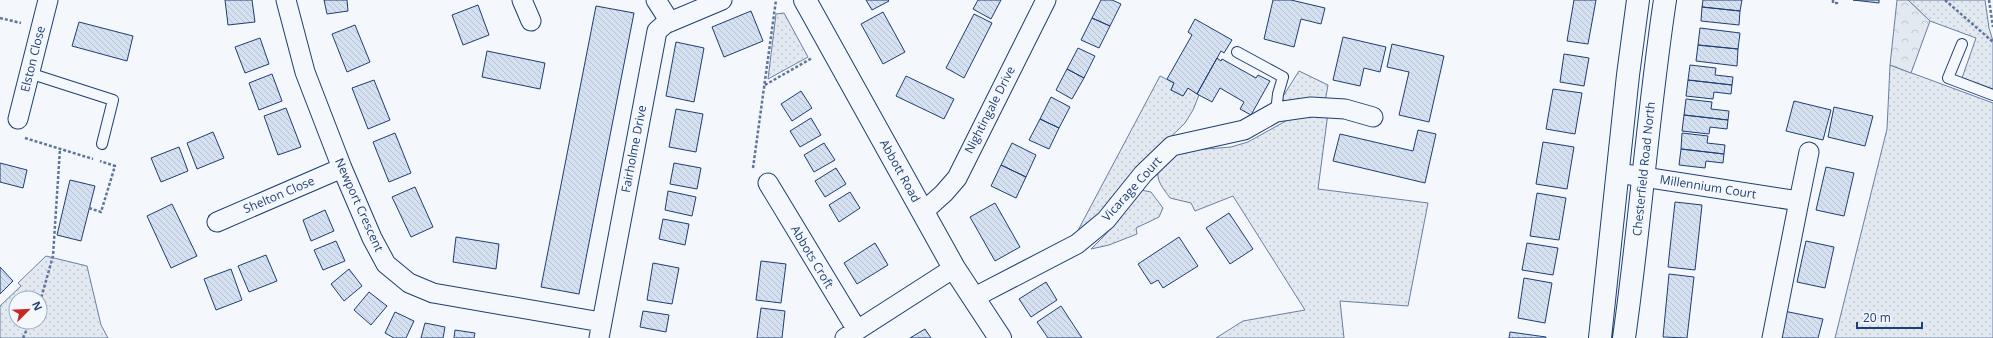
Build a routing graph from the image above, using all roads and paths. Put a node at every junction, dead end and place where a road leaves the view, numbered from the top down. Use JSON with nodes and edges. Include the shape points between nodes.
{"nodes":[{"id":1,"x":48,"y":0,"type":"edge"},
{"id":2,"x":286,"y":0,"type":"edge"},
{"id":3,"x":522,"y":0,"type":"edge"},
{"id":4,"x":656,"y":0,"type":"edge"},
{"id":5,"x":722,"y":0,"type":"edge"},
{"id":6,"x":776,"y":0,"type":"edge"},
{"id":7,"x":805,"y":0,"type":"edge"},
{"id":8,"x":1046,"y":0,"type":"edge"},
{"id":9,"x":1638,"y":0,"type":"edge"},
{"id":10,"x":1665,"y":0,"type":"edge"},
{"id":11,"x":1833,"y":0,"type":"edge"},
{"id":12,"x":1837,"y":0,"type":"edge"},
{"id":13,"x":1944,"y":0,"type":"edge"},
{"id":14,"x":1989,"y":0,"type":"edge"},
{"id":15,"x":531,"y":21,"type":"dead end"},
{"id":16,"x":670,"y":22,"type":"junction"},
{"id":17,"x":1993,"y":28,"type":"edge"},
{"id":18,"x":1993,"y":42,"type":"edge"},
{"id":19,"x":1962,"y":44,"type":"dead end"},
{"id":20,"x":1237,"y":52,"type":"dead end"},
{"id":21,"x":813,"y":58,"type":"dead end"},
{"id":22,"x":29,"y":73,"type":"junction"},
{"id":23,"x":765,"y":84,"type":"junction"},
{"id":24,"x":1993,"y":95,"type":"edge"},
{"id":25,"x":1276,"y":112,"type":"junction"},
{"id":26,"x":1373,"y":117,"type":"dead end"},
{"id":27,"x":18,"y":119,"type":"joint"},
{"id":28,"x":102,"y":144,"type":"dead end"},
{"id":29,"x":60,"y":148,"type":"junction"},
{"id":30,"x":1809,"y":152,"type":"dead end"},
{"id":31,"x":342,"y":168,"type":"junction"},
{"id":32,"x":1618,"y":173,"type":"junction"},
{"id":33,"x":1644,"y":176,"type":"junction"},
{"id":34,"x":768,"y":184,"type":"joint"},
{"id":35,"x":1799,"y":201,"type":"junction"},
{"id":36,"x":89,"y":208,"type":"dead end"},
{"id":37,"x":923,"y":212,"type":"junction"},
{"id":38,"x":217,"y":222,"type":"dead end"},
{"id":39,"x":954,"y":268,"type":"junction"},
{"id":40,"x":43,"y":290,"type":"edge"},
{"id":41,"x":972,"y":298,"type":"junction"},
{"id":42,"x":600,"y":330,"type":"edge"},
{"id":43,"x":851,"y":334,"type":"edge"},
{"id":44,"x":1000,"y":338,"type":"edge"},
{"id":45,"x":1600,"y":338,"type":"edge"},
{"id":46,"x":1624,"y":338,"type":"edge"},
{"id":47,"x":1772,"y":338,"type":"edge"}],
"edges":[{"from":1,"to":22,"type":"street","name":"Elston Close"},
{"from":2,"to":31,"type":"street","name":"Newport Crescent","via":[[305,72]]},
{"from":3,"to":15,"type":"street"},
{"from":4,"to":16,"type":"street"},
{"from":5,"to":16,"type":"street","name":"Fairholme Drive"},
{"from":6,"to":23,"type":"path"},
{"from":7,"to":37,"type":"main road","name":"Abbott Road"},
{"from":8,"to":37,"type":"street","name":"Nightingale Drive","via":[[956,178]]},
{"from":9,"to":32,"type":"main road"},
{"from":10,"to":33,"type":"main road","name":"Chesterfield Road North","via":[[1653,78]]},
{"from":11,"to":12,"type":"path","via":[[1833,3],[1837,3]]},
{"from":13,"to":18,"type":"path"},
{"from":14,"to":17,"type":"path"},
{"from":16,"to":42,"type":"street","name":"Fairholme Drive","via":[[657,30]]},
{"from":19,"to":24,"type":"lane","via":[[1948,78]]},
{"from":20,"to":25,"type":"lane","via":[[1283,77]]},
{"from":21,"to":23,"type":"path"},
{"from":22,"to":27,"type":"street","name":"Elston Close"},
{"from":22,"to":28,"type":"lane","via":[[113,100]]},
{"from":23,"to":34,"type":"path","via":[[753,174]]},
{"from":25,"to":26,"type":"street","name":"Vicarage Court","via":[[1311,107],[1345,109]]},
{"from":25,"to":41,"type":"street","name":"Vicarage Court","via":[[1244,130],[1172,146],[1143,174],[1106,220],[1077,244]]},
{"from":27,"to":29,"type":"path","via":[[13,134]]},
{"from":29,"to":36,"type":"path","via":[[115,166],[101,212]]},
{"from":29,"to":40,"type":"path","via":[[53,256]]},
{"from":30,"to":35,"type":"street"},
{"from":31,"to":38,"type":"street","name":"Shelton Close"},
{"from":31,"to":42,"type":"street","name":"Newport Crescent","via":[[386,264],[409,282],[433,293]]},
{"from":32,"to":33,"type":"street","name":"Millennium Court"},
{"from":32,"to":45,"type":"main road"},
{"from":33,"to":35,"type":"street","name":"Millennium Court"},
{"from":33,"to":46,"type":"main road","name":"Chesterfield Road North"},
{"from":34,"to":43,"type":"street","name":"Abbots Croft"},
{"from":35,"to":47,"type":"street"},
{"from":37,"to":39,"type":"main road","name":"Abbott Road"},
{"from":39,"to":41,"type":"main road","name":"Abbott Road"},
{"from":39,"to":43,"type":"street","name":"Abbots Croft"},
{"from":41,"to":44,"type":"main road","name":"Abbott Road"}]}
